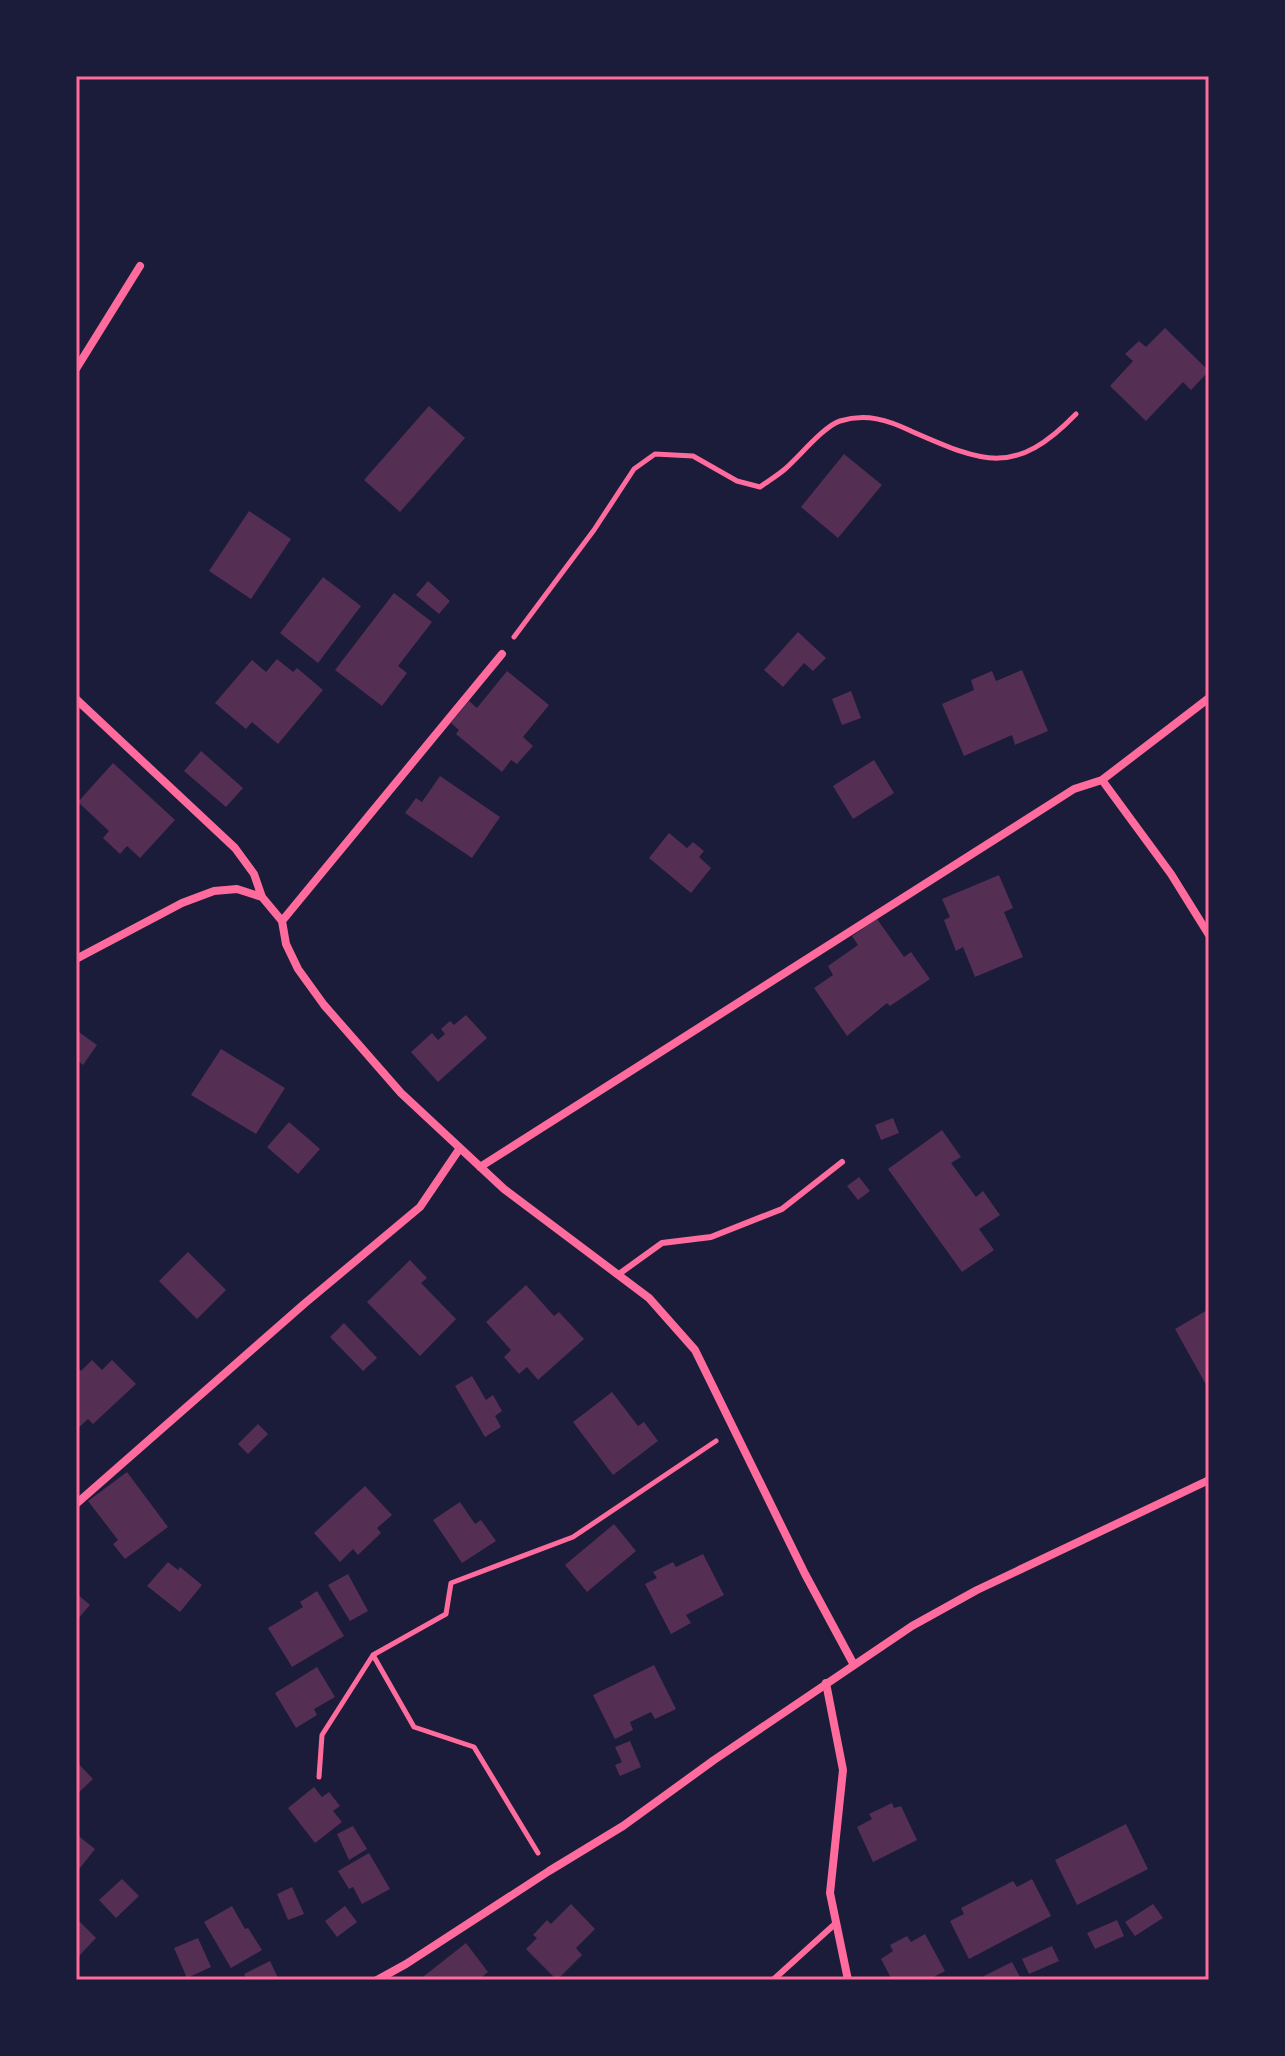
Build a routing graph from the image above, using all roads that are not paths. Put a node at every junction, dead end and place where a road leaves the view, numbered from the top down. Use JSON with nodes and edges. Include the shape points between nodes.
{"nodes":[{"id":1,"x":140,"y":266,"type":"dead end"},
{"id":2,"x":76,"y":369,"type":"edge"},
{"id":3,"x":502,"y":654,"type":"road end"},
{"id":4,"x":1209,"y":698,"type":"edge"},
{"id":5,"x":76,"y":699,"type":"edge"},
{"id":6,"x":1102,"y":780,"type":"junction"},
{"id":7,"x":262,"y":897,"type":"junction"},
{"id":8,"x":282,"y":921,"type":"junction"},
{"id":9,"x":1209,"y":935,"type":"edge"},
{"id":10,"x":76,"y":959,"type":"edge"},
{"id":11,"x":460,"y":1148,"type":"junction"},
{"id":12,"x":842,"y":1162,"type":"dead end"},
{"id":13,"x":480,"y":1167,"type":"junction"},
{"id":14,"x":619,"y":1274,"type":"junction"},
{"id":15,"x":1209,"y":1480,"type":"edge"},
{"id":16,"x":76,"y":1504,"type":"edge"},
{"id":17,"x":854,"y":1665,"type":"junction"},
{"id":18,"x":826,"y":1683,"type":"junction"},
{"id":19,"x":836,"y":1923,"type":"junction"},
{"id":20,"x":377,"y":1980,"type":"edge"},
{"id":21,"x":773,"y":1980,"type":"edge"},
{"id":22,"x":848,"y":1980,"type":"edge"}],
"edges":[{"from":1,"to":2,"type":"street"},
{"from":3,"to":8,"type":"street"},
{"from":4,"to":6,"type":"street"},
{"from":5,"to":7,"type":"street","via":[[235,848],[254,874]]},
{"from":6,"to":9,"type":"street"},
{"from":6,"to":13,"type":"street","via":[[1074,789]]},
{"from":7,"to":8,"type":"street"},
{"from":7,"to":10,"type":"street","via":[[237,889],[214,891]]},
{"from":8,"to":11,"type":"street","via":[[298,969],[324,1005],[401,1093]]},
{"from":11,"to":13,"type":"street"},
{"from":11,"to":16,"type":"street","via":[[420,1207]]},
{"from":12,"to":14,"type":"lane","via":[[782,1209],[711,1237],[662,1243]]},
{"from":13,"to":14,"type":"street"},
{"from":14,"to":17,"type":"street","via":[[649,1298],[695,1350]]},
{"from":15,"to":17,"type":"street","via":[[977,1590]]},
{"from":17,"to":18,"type":"street"},
{"from":18,"to":19,"type":"street","via":[[843,1770],[830,1893]]},
{"from":18,"to":20,"type":"street","via":[[623,1826]]},
{"from":19,"to":21,"type":"lane"},
{"from":19,"to":22,"type":"street"}]}
